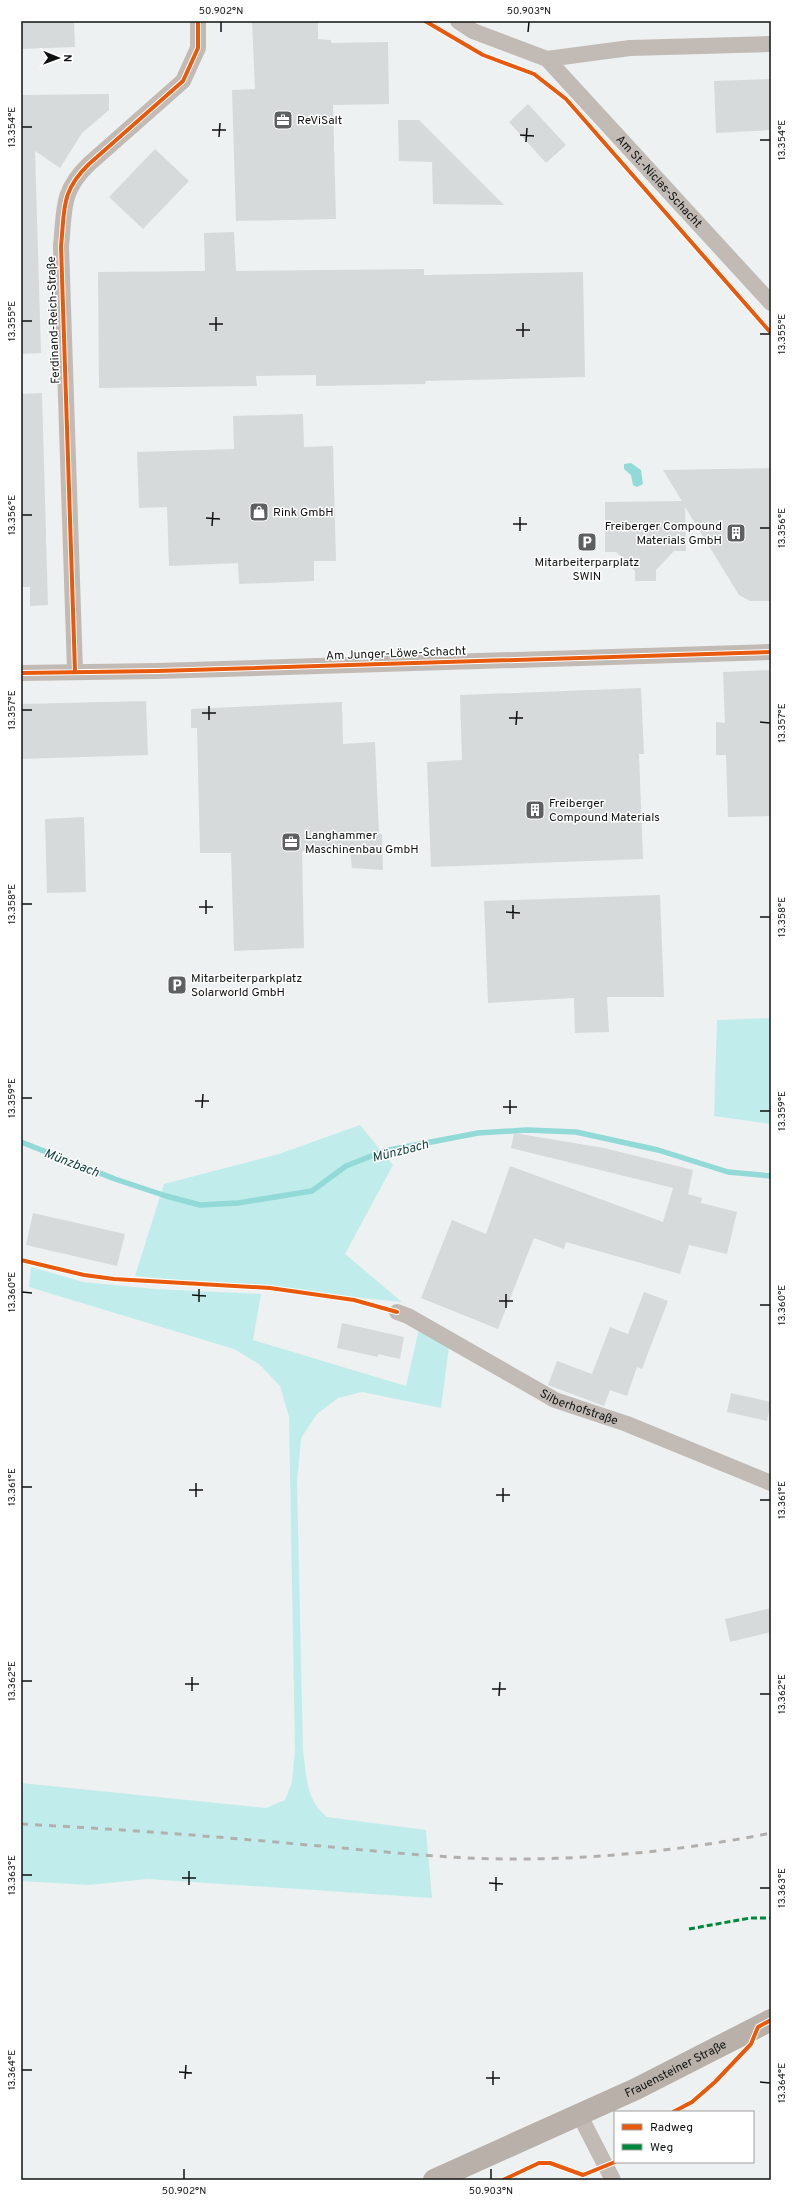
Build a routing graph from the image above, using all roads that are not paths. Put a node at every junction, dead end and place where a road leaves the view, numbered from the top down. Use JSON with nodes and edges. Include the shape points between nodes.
{"nodes":[{"id":1,"x":198,"y":21,"type":"edge"},
{"id":2,"x":458,"y":21,"type":"edge"},
{"id":3,"x":771,"y":44,"type":"edge"},
{"id":4,"x":547,"y":59,"type":"junction"},
{"id":5,"x":771,"y":303,"type":"edge"},
{"id":6,"x":771,"y":652,"type":"edge"},
{"id":7,"x":75,"y":671,"type":"junction"},
{"id":8,"x":21,"y":673,"type":"edge"},
{"id":9,"x":397,"y":1312,"type":"dead end"},
{"id":10,"x":771,"y":1483,"type":"edge"},
{"id":11,"x":771,"y":2020,"type":"edge"},
{"id":12,"x":579,"y":2114,"type":"junction"},
{"id":13,"x":434,"y":2180,"type":"edge"},
{"id":14,"x":613,"y":2180,"type":"edge"}],
"edges":[{"from":1,"to":7,"type":"street","name":"Ferdinand-Reich-Straße","via":[[198,48],[183,81],[88,164],[75,177],[66,195],[61,246]]},
{"from":2,"to":4,"type":"street","name":"Am St.-Niclas-Schacht","via":[[473,31]]},
{"from":3,"to":4,"type":"street","name":"Am St.-Niclas-Schacht","via":[[630,48]]},
{"from":4,"to":5,"type":"street","name":"Am St.-Niclas-Schacht"},
{"from":6,"to":7,"type":"street","name":"Am Junger-Löwe-Schacht","via":[[157,672]]},
{"from":7,"to":8,"type":"street","name":"Am Junger-Löwe-Schacht"},
{"from":9,"to":10,"type":"street","name":"Silberhofstraße","via":[[555,1400],[634,1427]]},
{"from":11,"to":12,"type":"main road","name":"Frauensteiner Straße","via":[[678,2069]]},
{"from":12,"to":13,"type":"main road","name":"Frauensteiner Straße"},
{"from":12,"to":14,"type":"street"}]}
